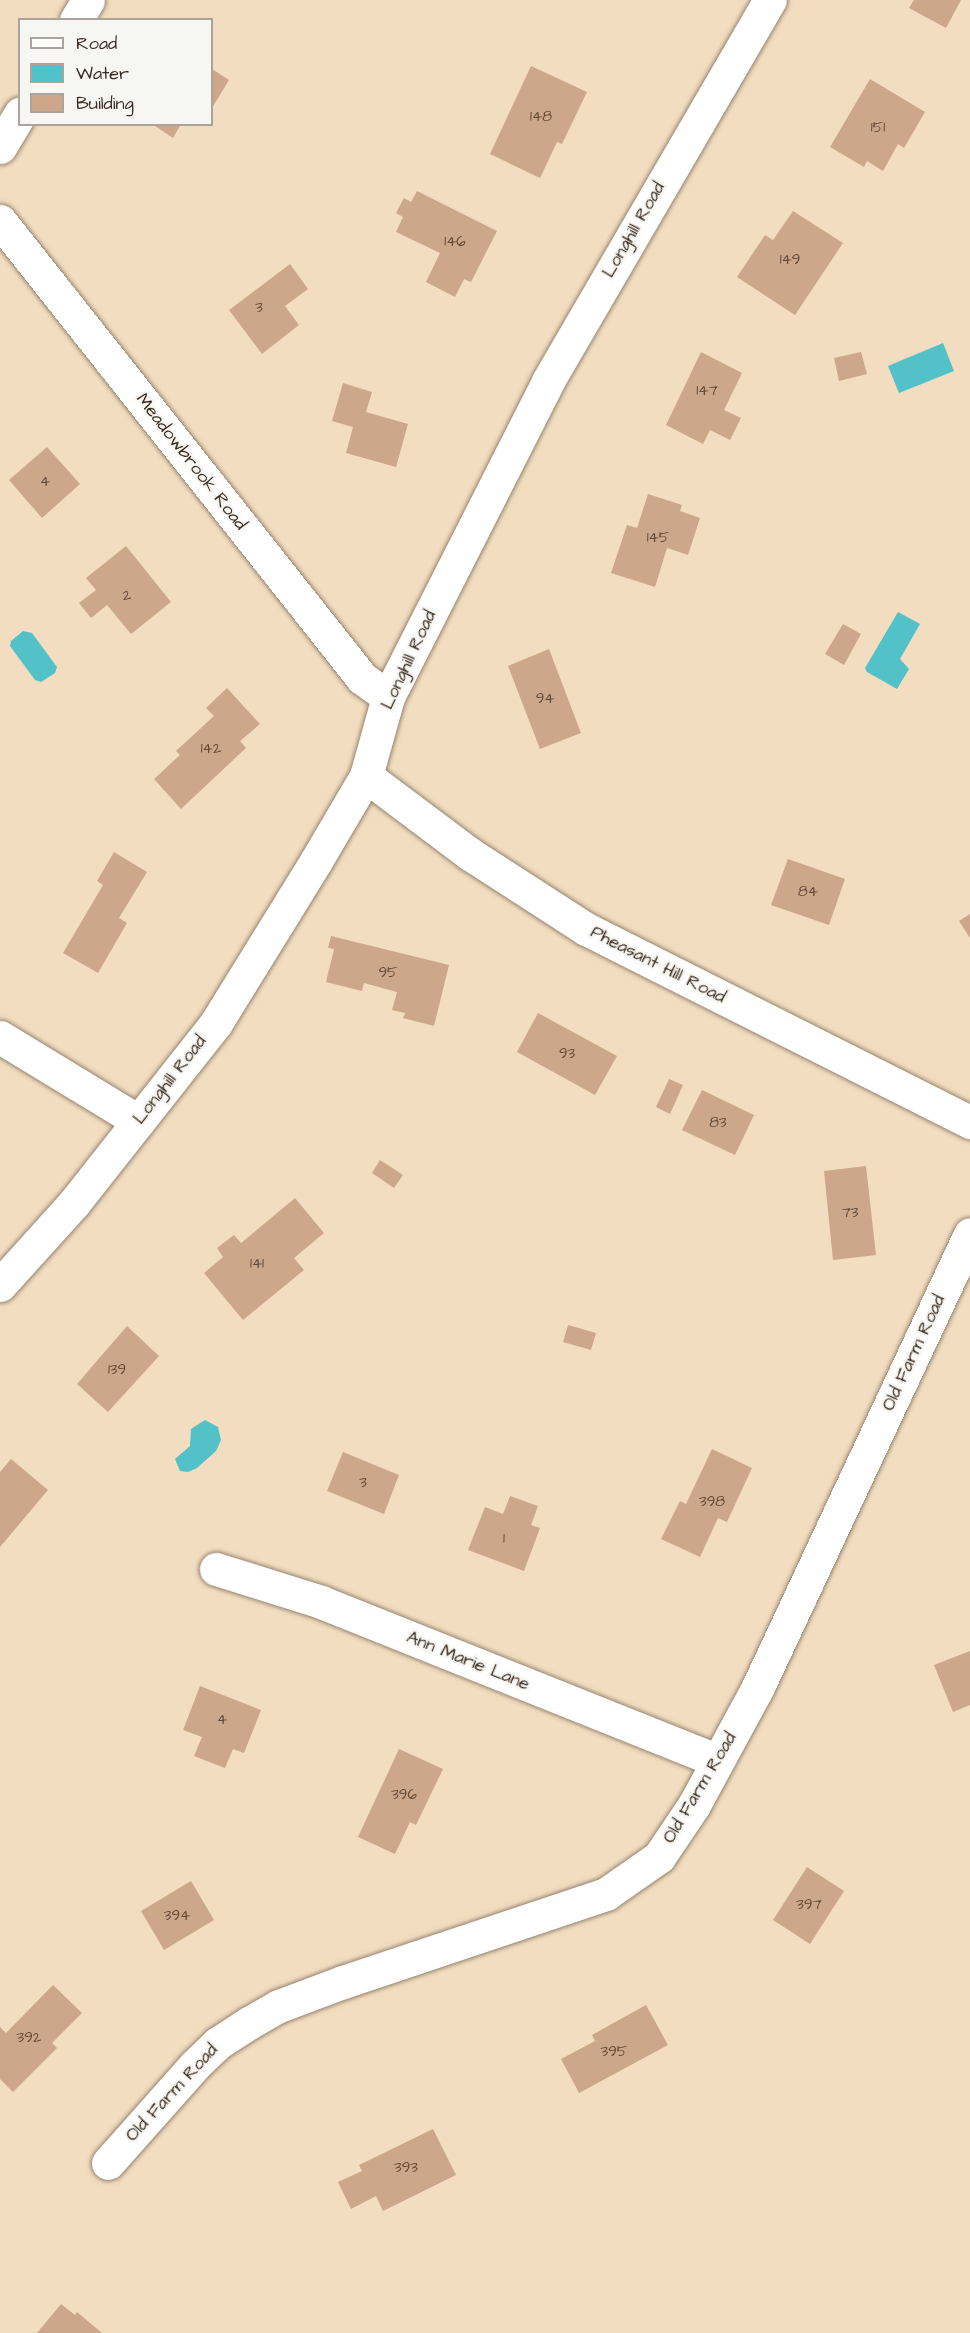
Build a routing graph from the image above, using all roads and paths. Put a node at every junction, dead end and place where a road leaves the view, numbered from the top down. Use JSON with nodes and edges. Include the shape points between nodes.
{"nodes":[{"id":1,"x":88,"y":0,"type":"edge"},
{"id":2,"x":770,"y":0,"type":"edge"},
{"id":3,"x":77,"y":18,"type":"edge"},
{"id":4,"x":18,"y":117,"type":"edge"},
{"id":5,"x":0,"y":147,"type":"edge"},
{"id":6,"x":0,"y":220,"type":"edge"},
{"id":7,"x":388,"y":698,"type":"junction"},
{"id":8,"x":366,"y":776,"type":"junction"},
{"id":9,"x":0,"y":1037,"type":"edge"},
{"id":10,"x":138,"y":1121,"type":"junction"},
{"id":11,"x":970,"y":1122,"type":"edge"},
{"id":12,"x":970,"y":1234,"type":"edge"},
{"id":13,"x":0,"y":1286,"type":"edge"},
{"id":14,"x":216,"y":1569,"type":"dead end"},
{"id":15,"x":717,"y":1760,"type":"junction"},
{"id":16,"x":108,"y":2163,"type":"dead end"}],
"edges":[{"from":1,"to":3,"type":"street"},
{"from":2,"to":7,"type":"street","name":"Longhill Road","via":[[548,381]]},
{"from":4,"to":5,"type":"street"},
{"from":6,"to":7,"type":"street","name":"Meadowbrook Road","via":[[362,678]]},
{"from":7,"to":8,"type":"street","name":"Longhill Road"},
{"from":8,"to":10,"type":"street","name":"Longhill Road","via":[[216,1023]]},
{"from":8,"to":11,"type":"street","name":"Pheasant Hill Road","via":[[470,854],[586,929]]},
{"from":9,"to":10,"type":"street"},
{"from":10,"to":13,"type":"street","name":"Longhill Road","via":[[74,1203]]},
{"from":12,"to":15,"type":"street","name":"Old Farm Road","via":[[757,1689]]},
{"from":14,"to":15,"type":"street","name":"Ann Marie Lane","via":[[321,1602]]},
{"from":15,"to":16,"type":"street","name":"Old Farm Road","via":[[694,1805],[659,1857],[632,1878],[606,1894],[343,1982],[249,2022],[195,2065]]}]}
